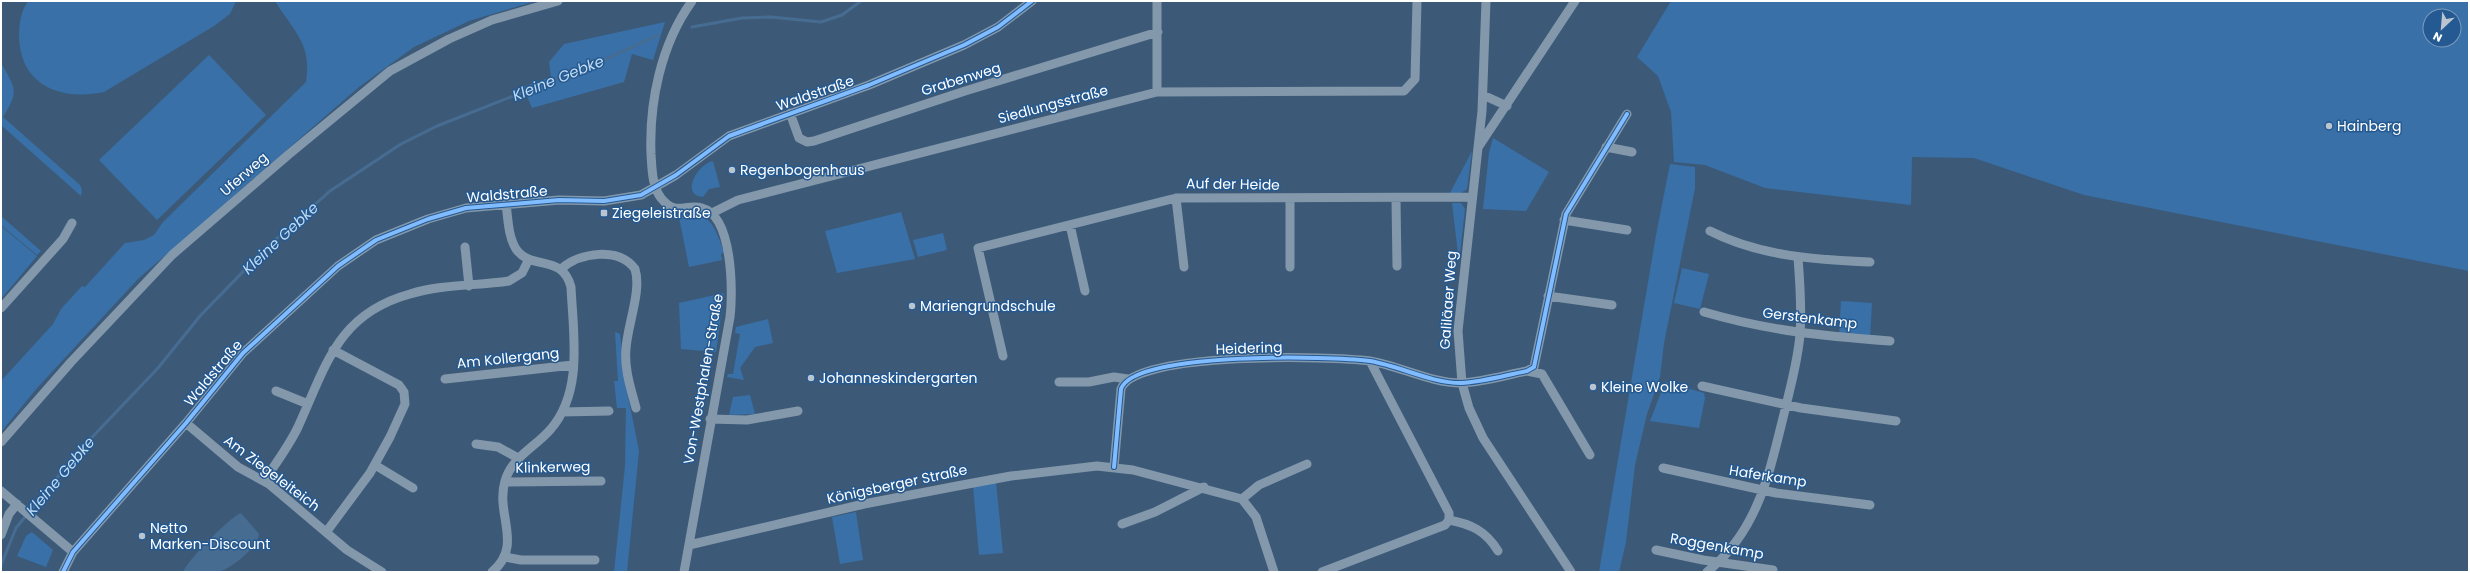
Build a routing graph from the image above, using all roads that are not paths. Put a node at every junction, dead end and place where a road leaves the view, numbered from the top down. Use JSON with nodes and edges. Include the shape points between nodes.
{"nodes":[{"id":1,"x":558,"y":1,"type":"edge"},
{"id":2,"x":692,"y":1,"type":"edge"},
{"id":3,"x":1032,"y":1,"type":"edge"},
{"id":4,"x":1157,"y":1,"type":"edge"},
{"id":5,"x":1416,"y":1,"type":"edge"},
{"id":6,"x":1486,"y":1,"type":"edge"},
{"id":7,"x":1575,"y":1,"type":"edge"},
{"id":8,"x":1158,"y":32,"type":"junction"},
{"id":9,"x":1157,"y":92,"type":"junction"},
{"id":10,"x":1483,"y":95,"type":"junction"},
{"id":11,"x":1506,"y":106,"type":"junction"},
{"id":12,"x":790,"y":113,"type":"junction"},
{"id":13,"x":1627,"y":114,"type":"dead end"},
{"id":14,"x":1479,"y":147,"type":"junction"},
{"id":15,"x":1606,"y":147,"type":"junction"},
{"id":16,"x":1632,"y":152,"type":"dead end"},
{"id":17,"x":655,"y":188,"type":"junction"},
{"id":18,"x":1472,"y":197,"type":"junction"},
{"id":19,"x":1176,"y":198,"type":"junction"},
{"id":20,"x":1290,"y":199,"type":"junction"},
{"id":21,"x":1396,"y":199,"type":"junction"},
{"id":22,"x":506,"y":204,"type":"junction"},
{"id":23,"x":712,"y":213,"type":"junction"},
{"id":24,"x":1564,"y":220,"type":"junction"},
{"id":25,"x":72,"y":223,"type":"dead end"},
{"id":26,"x":1070,"y":225,"type":"junction"},
{"id":27,"x":1627,"y":230,"type":"dead end"},
{"id":28,"x":1710,"y":231,"type":"dead end"},
{"id":29,"x":465,"y":246,"type":"dead end"},
{"id":30,"x":529,"y":258,"type":"junction"},
{"id":31,"x":1798,"y":258,"type":"junction"},
{"id":32,"x":1870,"y":262,"type":"dead end"},
{"id":33,"x":1397,"y":266,"type":"dead end"},
{"id":34,"x":1184,"y":267,"type":"dead end"},
{"id":35,"x":1290,"y":267,"type":"dead end"},
{"id":36,"x":561,"y":269,"type":"junction"},
{"id":37,"x":469,"y":286,"type":"junction"},
{"id":38,"x":1085,"y":291,"type":"dead end"},
{"id":39,"x":1548,"y":296,"type":"junction"},
{"id":40,"x":1612,"y":305,"type":"dead end"},
{"id":41,"x":1,"y":308,"type":"edge"},
{"id":42,"x":1704,"y":312,"type":"dead end"},
{"id":43,"x":1800,"y":334,"type":"junction"},
{"id":44,"x":1890,"y":341,"type":"dead end"},
{"id":45,"x":333,"y":350,"type":"junction"},
{"id":46,"x":1003,"y":356,"type":"dead end"},
{"id":47,"x":1370,"y":361,"type":"junction"},
{"id":48,"x":573,"y":365,"type":"junction"},
{"id":49,"x":1527,"y":371,"type":"junction"},
{"id":50,"x":445,"y":379,"type":"dead end"},
{"id":51,"x":1128,"y":379,"type":"junction"},
{"id":52,"x":1059,"y":382,"type":"dead end"},
{"id":53,"x":1462,"y":383,"type":"junction"},
{"id":54,"x":1702,"y":386,"type":"dead end"},
{"id":55,"x":276,"y":391,"type":"dead end"},
{"id":56,"x":308,"y":404,"type":"junction"},
{"id":57,"x":1786,"y":405,"type":"junction"},
{"id":58,"x":636,"y":408,"type":"dead end"},
{"id":59,"x":608,"y":411,"type":"dead end"},
{"id":60,"x":798,"y":411,"type":"dead end"},
{"id":61,"x":562,"y":412,"type":"junction"},
{"id":62,"x":710,"y":419,"type":"junction"},
{"id":63,"x":1896,"y":421,"type":"dead end"},
{"id":64,"x":186,"y":423,"type":"junction"},
{"id":65,"x":1,"y":442,"type":"edge"},
{"id":66,"x":476,"y":444,"type":"dead end"},
{"id":67,"x":1590,"y":455,"type":"dead end"},
{"id":68,"x":518,"y":458,"type":"junction"},
{"id":69,"x":1307,"y":464,"type":"dead end"},
{"id":70,"x":375,"y":465,"type":"junction"},
{"id":71,"x":1114,"y":467,"type":"junction"},
{"id":72,"x":1663,"y":468,"type":"dead end"},
{"id":73,"x":264,"y":481,"type":"junction"},
{"id":74,"x":601,"y":481,"type":"dead end"},
{"id":75,"x":505,"y":482,"type":"junction"},
{"id":76,"x":1204,"y":487,"type":"junction"},
{"id":77,"x":413,"y":488,"type":"dead end"},
{"id":78,"x":1,"y":491,"type":"edge"},
{"id":79,"x":1764,"y":491,"type":"junction"},
{"id":80,"x":1242,"y":499,"type":"junction"},
{"id":81,"x":17,"y":504,"type":"junction"},
{"id":82,"x":1870,"y":505,"type":"dead end"},
{"id":83,"x":1449,"y":520,"type":"junction"},
{"id":84,"x":1122,"y":524,"type":"dead end"},
{"id":85,"x":327,"y":531,"type":"junction"},
{"id":86,"x":1,"y":535,"type":"edge"},
{"id":87,"x":689,"y":545,"type":"junction"},
{"id":88,"x":1656,"y":550,"type":"dead end"},
{"id":89,"x":1498,"y":551,"type":"dead end"},
{"id":90,"x":73,"y":552,"type":"junction"},
{"id":91,"x":505,"y":557,"type":"junction"},
{"id":92,"x":595,"y":560,"type":"dead end"},
{"id":93,"x":1718,"y":562,"type":"junction"},
{"id":94,"x":1773,"y":570,"type":"dead end"},
{"id":95,"x":63,"y":572,"type":"edge"},
{"id":96,"x":382,"y":572,"type":"edge"},
{"id":97,"x":492,"y":572,"type":"edge"},
{"id":98,"x":684,"y":572,"type":"edge"},
{"id":99,"x":1274,"y":572,"type":"edge"},
{"id":100,"x":1322,"y":572,"type":"edge"},
{"id":101,"x":1571,"y":572,"type":"edge"},
{"id":102,"x":1707,"y":572,"type":"edge"}],
"edges":[{"from":1,"to":65,"type":"street","name":"Uferweg","via":[[492,20],[449,39],[390,71],[172,255]]},
{"from":2,"to":17,"type":"street","via":[[672,39],[655,91],[651,138]]},
{"from":3,"to":12,"type":"street","name":"Waldstraße","via":[[998,27],[964,45],[869,85]]},
{"from":4,"to":8,"type":"street"},
{"from":5,"to":9,"type":"street","name":"Siedlungsstraße","via":[[1414,79],[1410,86],[1398,92]]},
{"from":6,"to":10,"type":"street","name":"Galiläaer Weg"},
{"from":7,"to":11,"type":"street"},
{"from":8,"to":9,"type":"street"},
{"from":8,"to":12,"type":"street","name":"Grabenweg","via":[[810,142],[799,138]]},
{"from":9,"to":23,"type":"street","name":"Siedlungsstraße","via":[[738,200]]},
{"from":10,"to":11,"type":"street"},
{"from":10,"to":14,"type":"street","name":"Galiläaer Weg"},
{"from":11,"to":14,"type":"street"},
{"from":12,"to":17,"type":"street","name":"Waldstraße","via":[[729,136]]},
{"from":13,"to":15,"type":"street"},
{"from":14,"to":18,"type":"street","name":"Galiläaer Weg"},
{"from":15,"to":16,"type":"street"},
{"from":15,"to":24,"type":"street"},
{"from":17,"to":22,"type":"street","name":"Waldstraße","via":[[641,195],[604,201],[559,200]]},
{"from":17,"to":23,"type":"street","via":[[662,199],[672,207],[681,210],[699,207]]},
{"from":18,"to":21,"type":"street","name":"Auf der Heide"},
{"from":18,"to":53,"type":"street","name":"Galiläaer Weg","via":[[1458,331]]},
{"from":19,"to":20,"type":"street","name":"Auf der Heide"},
{"from":19,"to":26,"type":"street","name":"Auf der Heide"},
{"from":19,"to":34,"type":"street","name":"Auf der Heide"},
{"from":20,"to":21,"type":"street","name":"Auf der Heide"},
{"from":20,"to":35,"type":"street","name":"Auf der Heide"},
{"from":21,"to":33,"type":"street"},
{"from":22,"to":30,"type":"street","via":[[512,240],[518,251]]},
{"from":22,"to":64,"type":"street","name":"Waldstraße","via":[[450,211],[389,234],[361,249],[338,266],[248,347]]},
{"from":23,"to":62,"type":"street","name":"Von-Westphalen-Straße","via":[[719,223],[727,249],[732,285],[730,316]]},
{"from":24,"to":27,"type":"street"},
{"from":24,"to":39,"type":"street"},
{"from":25,"to":41,"type":"street","via":[[63,239]]},
{"from":26,"to":38,"type":"street"},
{"from":26,"to":46,"type":"street","name":"Auf der Heide","via":[[978,248]]},
{"from":28,"to":31,"type":"street","via":[[1744,244]]},
{"from":29,"to":37,"type":"street"},
{"from":30,"to":36,"type":"street"},
{"from":30,"to":37,"type":"street","via":[[522,273],[514,279]]},
{"from":31,"to":32,"type":"street"},
{"from":31,"to":43,"type":"street"},
{"from":36,"to":48,"type":"street","via":[[568,277],[571,287]]},
{"from":36,"to":58,"type":"street","via":[[577,258],[602,256],[622,257],[635,269],[636,289],[625,354]]},
{"from":37,"to":45,"type":"street","via":[[420,291],[381,304],[351,326]]},
{"from":39,"to":40,"type":"street"},
{"from":39,"to":49,"type":"street","via":[[1535,364]]},
{"from":42,"to":43,"type":"street","name":"Gerstenkamp","via":[[1756,326]]},
{"from":43,"to":44,"type":"street","name":"Gerstenkamp"},
{"from":43,"to":57,"type":"street"},
{"from":45,"to":56,"type":"street"},
{"from":45,"to":70,"type":"street","via":[[393,382],[404,392],[406,399],[401,414]]},
{"from":47,"to":51,"type":"street","name":"Heidering","via":[[1318,357],[1234,358],[1199,362]]},
{"from":47,"to":53,"type":"street","name":"Heidering","via":[[1444,381]]},
{"from":47,"to":83,"type":"street","via":[[1430,474],[1449,513]]},
{"from":48,"to":50,"type":"street","name":"Am Kollergang"},
{"from":48,"to":61,"type":"street","via":[[570,392]]},
{"from":49,"to":53,"type":"street","name":"Heidering"},
{"from":49,"to":67,"type":"street","via":[[1542,374]]},
{"from":51,"to":52,"type":"street","name":"Heidering","via":[[1114,377],[1089,382]]},
{"from":51,"to":71,"type":"street","via":[[1121,389]]},
{"from":53,"to":101,"type":"street","name":"Galiläaer Weg","via":[[1469,408],[1487,444]]},
{"from":54,"to":57,"type":"street"},
{"from":55,"to":56,"type":"street"},
{"from":56,"to":73,"type":"street","via":[[286,448]]},
{"from":57,"to":63,"type":"street"},
{"from":57,"to":79,"type":"street"},
{"from":59,"to":61,"type":"street"},
{"from":60,"to":62,"type":"street","via":[[747,420]]},
{"from":61,"to":68,"type":"street","via":[[551,429]]},
{"from":62,"to":87,"type":"street","name":"Von-Westphalen-Straße"},
{"from":64,"to":73,"type":"street","name":"Am Ziegeleiteich","via":[[238,468]]},
{"from":64,"to":90,"type":"street","name":"Waldstraße"},
{"from":66,"to":68,"type":"street","via":[[498,447]]},
{"from":68,"to":75,"type":"street","via":[[510,468]]},
{"from":69,"to":80,"type":"street","via":[[1254,488]]},
{"from":70,"to":77,"type":"street"},
{"from":70,"to":85,"type":"street"},
{"from":71,"to":76,"type":"street"},
{"from":71,"to":87,"type":"street","name":"Königsberger Straße","via":[[1067,469],[957,486],[864,504]]},
{"from":72,"to":79,"type":"street","name":"Haferkamp"},
{"from":73,"to":85,"type":"street","name":"Am Ziegeleiteich"},
{"from":74,"to":75,"type":"street","name":"Klinkerweg"},
{"from":75,"to":91,"type":"street","via":[[503,501],[508,538]]},
{"from":76,"to":80,"type":"street"},
{"from":76,"to":84,"type":"street","via":[[1155,512]]},
{"from":78,"to":81,"type":"street"},
{"from":79,"to":82,"type":"street","name":"Haferkamp"},
{"from":79,"to":93,"type":"street","via":[[1747,526]]},
{"from":80,"to":99,"type":"street","via":[[1256,517]]},
{"from":81,"to":86,"type":"street","via":[[9,514]]},
{"from":81,"to":90,"type":"street"},
{"from":83,"to":89,"type":"street","via":[[1477,528],[1488,537]]},
{"from":83,"to":100,"type":"street","via":[[1445,525]]},
{"from":85,"to":96,"type":"street","name":"Am Ziegeleiteich","via":[[352,553]]},
{"from":87,"to":98,"type":"street","name":"Von-Westphalen-Straße"},
{"from":88,"to":93,"type":"street","name":"Roggenkamp"},
{"from":90,"to":95,"type":"street","name":"Waldstraße"},
{"from":91,"to":92,"type":"street","via":[[522,560]]},
{"from":91,"to":97,"type":"street"},
{"from":93,"to":94,"type":"street","name":"Roggenkamp"},
{"from":93,"to":102,"type":"street"}]}
